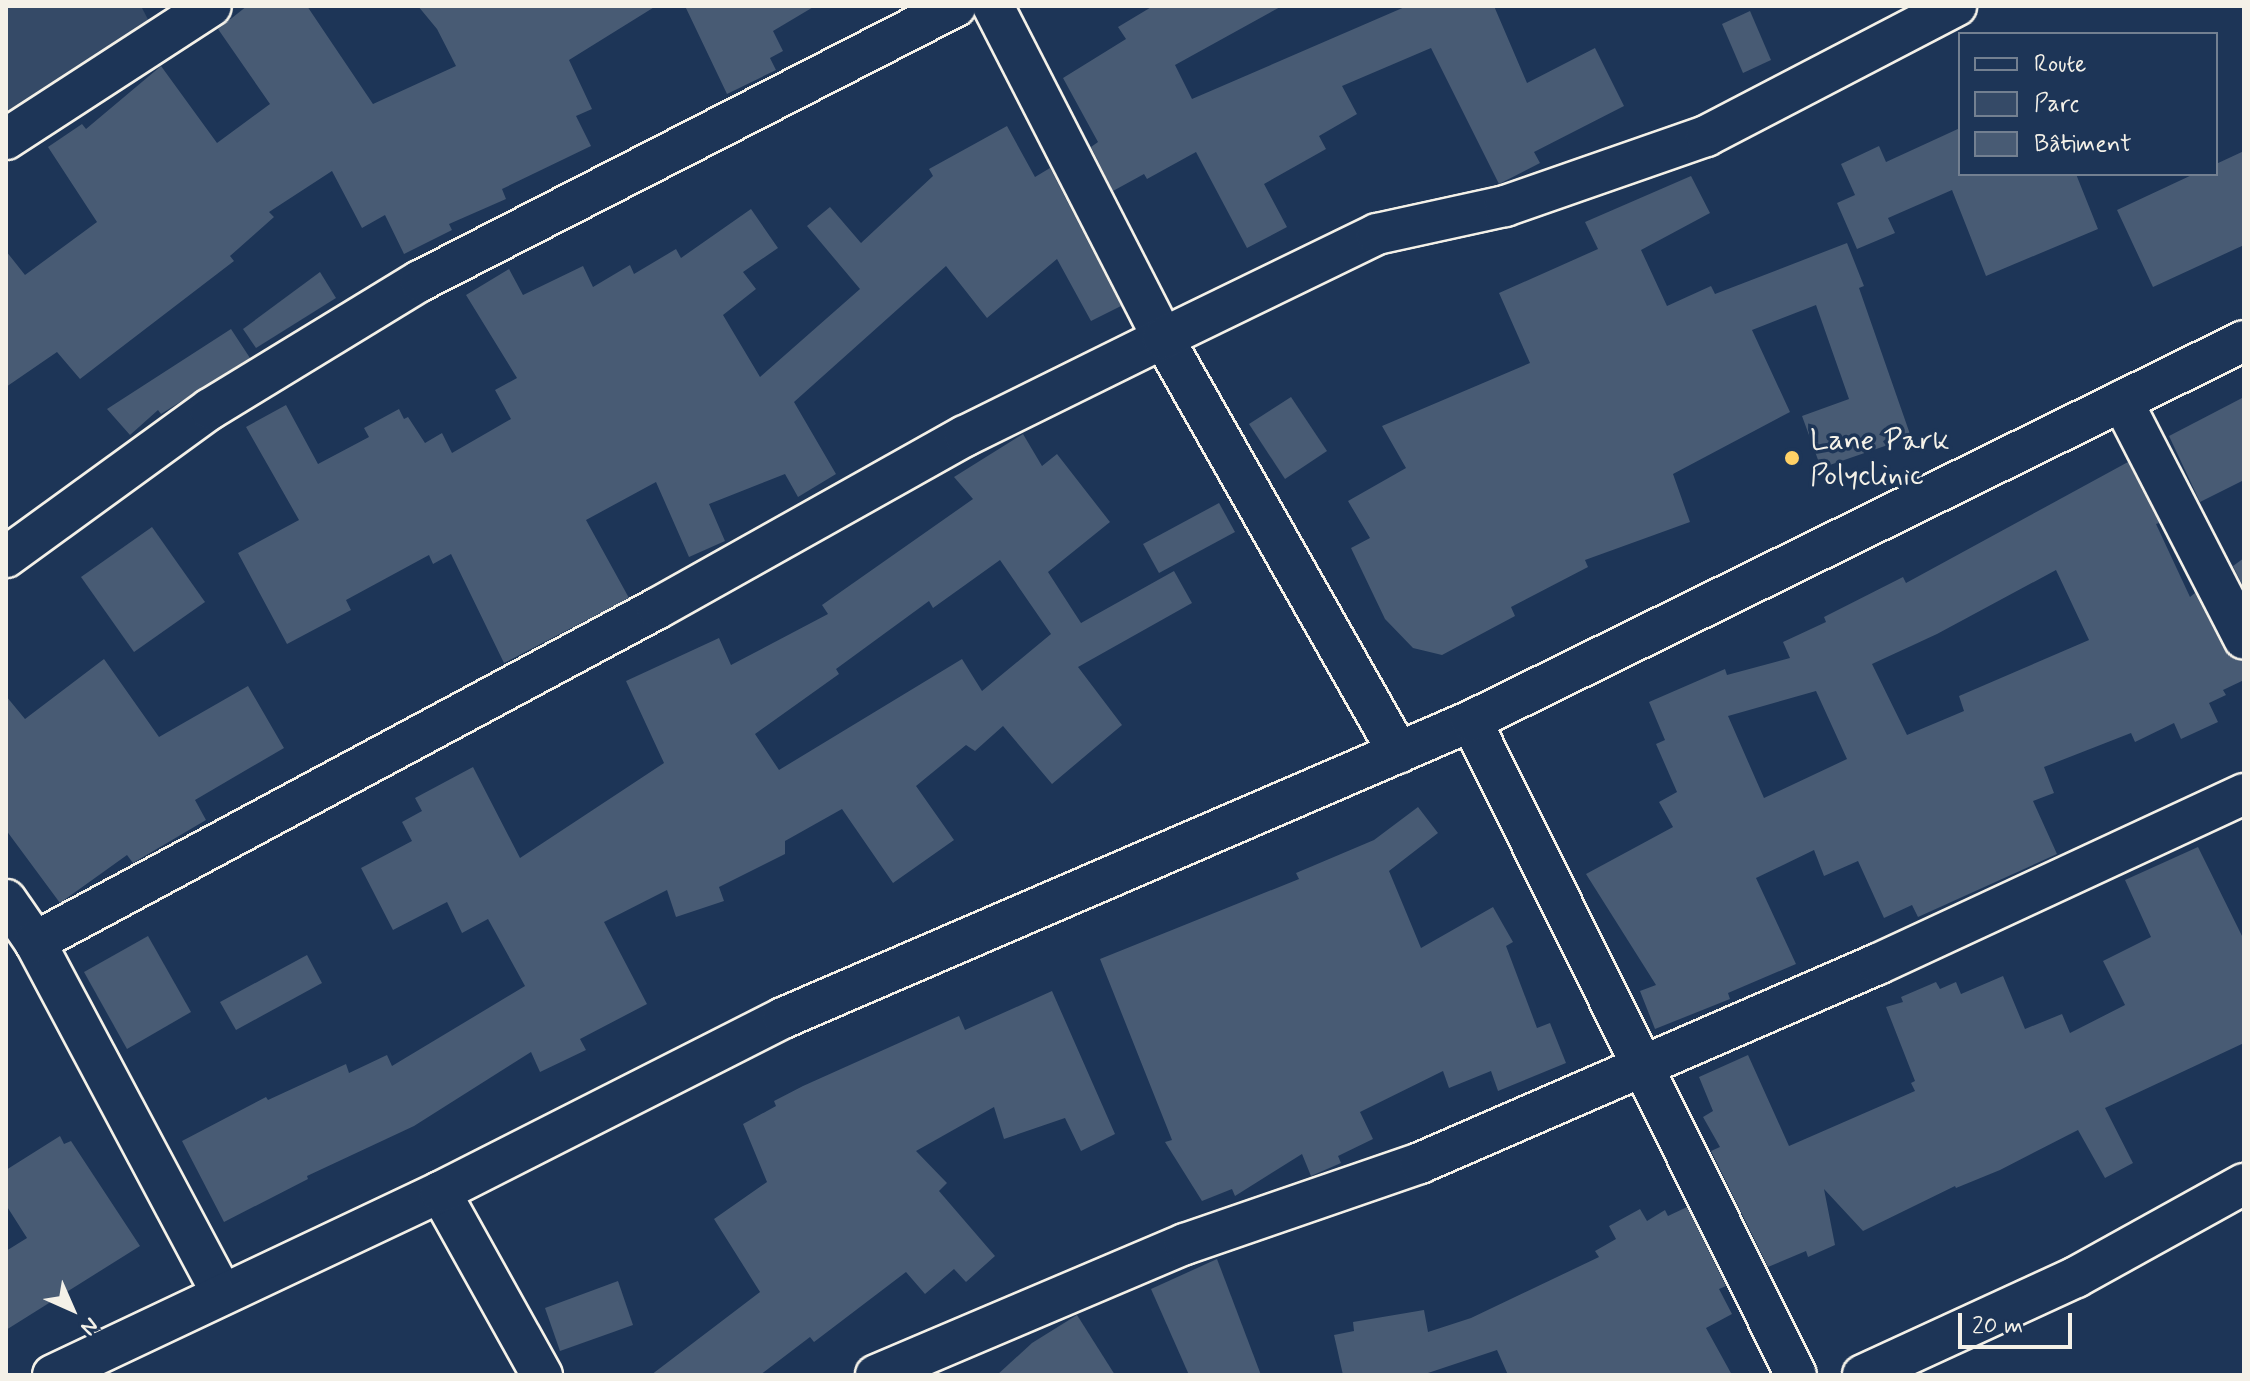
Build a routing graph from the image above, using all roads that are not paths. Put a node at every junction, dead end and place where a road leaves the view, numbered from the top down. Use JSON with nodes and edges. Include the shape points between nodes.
{"nodes":[{"id":1,"x":211,"y":6,"type":"edge"},
{"id":2,"x":956,"y":6,"type":"edge"},
{"id":3,"x":993,"y":6,"type":"edge"},
{"id":4,"x":1956,"y":6,"type":"edge"},
{"id":5,"x":6,"y":139,"type":"edge"},
{"id":6,"x":1163,"y":338,"type":"junction"},
{"id":7,"x":2244,"y":341,"type":"edge"},
{"id":8,"x":2122,"y":401,"type":"junction"},
{"id":9,"x":6,"y":557,"type":"edge"},
{"id":10,"x":2244,"y":638,"type":"edge"},
{"id":11,"x":1471,"y":721,"type":"junction"},
{"id":12,"x":1399,"y":753,"type":"junction"},
{"id":13,"x":2244,"y":794,"type":"edge"},
{"id":14,"x":6,"y":900,"type":"edge"},
{"id":15,"x":35,"y":942,"type":"junction"},
{"id":16,"x":1644,"y":1067,"type":"junction"},
{"id":17,"x":2244,"y":1184,"type":"edge"},
{"id":18,"x":440,"y":1192,"type":"junction"},
{"id":19,"x":222,"y":1294,"type":"junction"},
{"id":20,"x":71,"y":1371,"type":"edge"},
{"id":21,"x":542,"y":1375,"type":"edge"},
{"id":22,"x":876,"y":1375,"type":"edge"},
{"id":23,"x":1796,"y":1375,"type":"edge"},
{"id":24,"x":1863,"y":1375,"type":"edge"}],
"edges":[{"from":1,"to":5,"type":"street"},
{"from":2,"to":9,"type":"street","via":[[420,281],[210,409]]},
{"from":3,"to":6,"type":"street"},
{"from":4,"to":6,"type":"street","via":[[1706,136],[1505,206],[1377,234]]},
{"from":6,"to":12,"type":"street"},
{"from":6,"to":15,"type":"street","via":[[965,436],[658,608]]},
{"from":7,"to":8,"type":"street"},
{"from":8,"to":10,"type":"street"},
{"from":8,"to":11,"type":"street"},
{"from":11,"to":12,"type":"street"},
{"from":11,"to":16,"type":"street"},
{"from":12,"to":18,"type":"street","via":[[783,1018]]},
{"from":13,"to":16,"type":"street"},
{"from":14,"to":15,"type":"street"},
{"from":15,"to":19,"type":"street"},
{"from":16,"to":22,"type":"street","via":[[1420,1163],[1086,1283]]},
{"from":16,"to":23,"type":"street"},
{"from":17,"to":24,"type":"street","via":[[2076,1277]]},
{"from":18,"to":19,"type":"street"},
{"from":18,"to":21,"type":"street"},
{"from":19,"to":20,"type":"street"}]}
